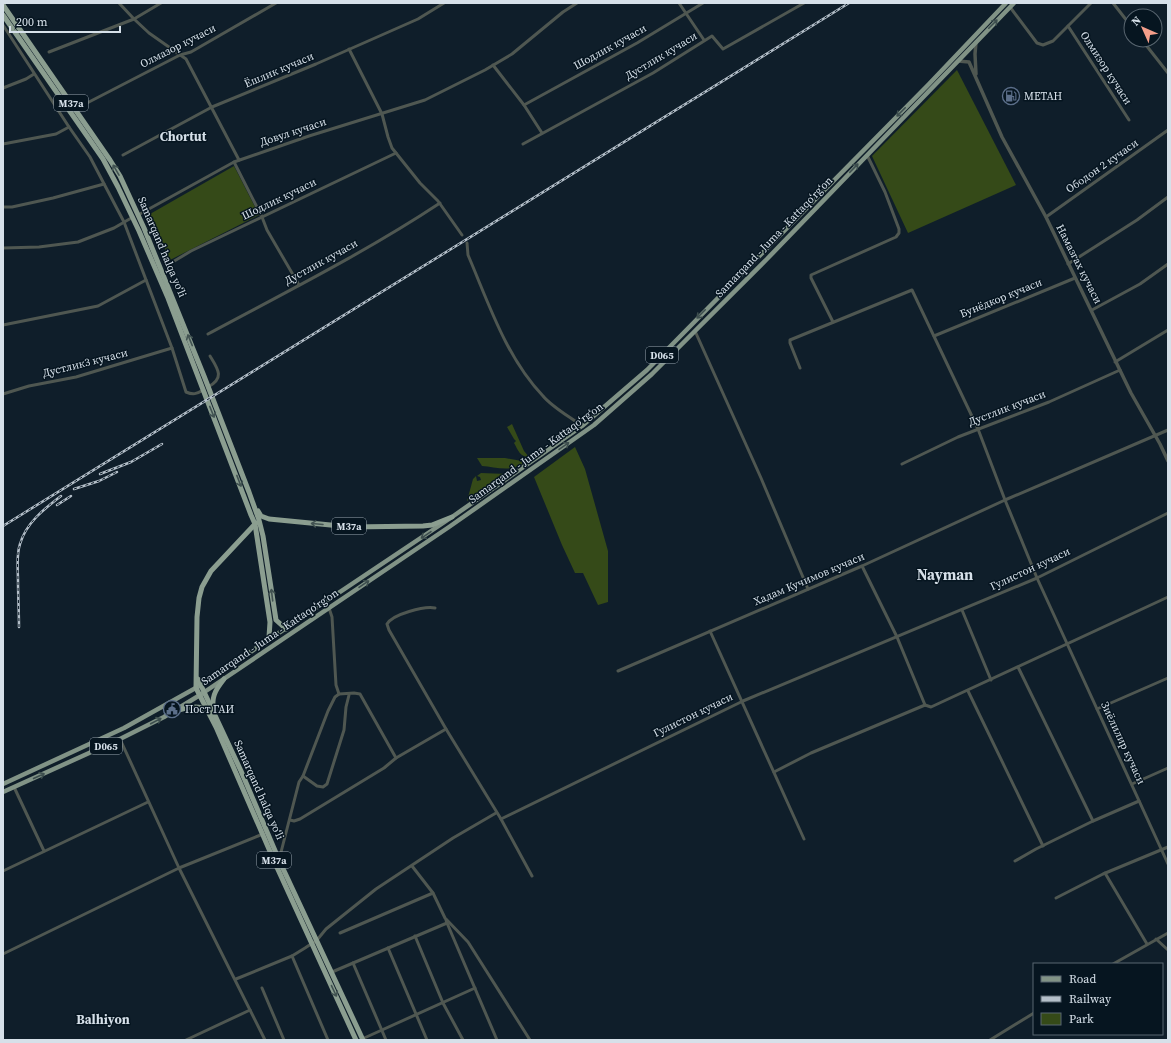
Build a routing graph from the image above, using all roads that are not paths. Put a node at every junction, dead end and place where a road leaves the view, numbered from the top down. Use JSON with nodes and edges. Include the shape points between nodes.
{"nodes":[{"id":1,"x":119,"y":3,"type":"edge"},
{"id":2,"x":162,"y":3,"type":"edge"},
{"id":3,"x":276,"y":3,"type":"edge"},
{"id":4,"x":444,"y":3,"type":"edge"},
{"id":5,"x":577,"y":3,"type":"edge"},
{"id":6,"x":679,"y":3,"type":"edge"},
{"id":7,"x":703,"y":3,"type":"edge"},
{"id":8,"x":804,"y":3,"type":"edge"},
{"id":9,"x":1006,"y":3,"type":"edge"},
{"id":10,"x":1091,"y":3,"type":"edge"},
{"id":11,"x":1113,"y":3,"type":"edge"},
{"id":12,"x":3,"y":5,"type":"edge"},
{"id":13,"x":1012,"y":5,"type":"edge"},
{"id":14,"x":3,"y":14,"type":"edge"},
{"id":15,"x":686,"y":14,"type":"junction"},
{"id":16,"x":1123,"y":16,"type":"edge"},
{"id":17,"x":134,"y":19,"type":"junction"},
{"id":18,"x":3,"y":25,"type":"edge"},
{"id":19,"x":1068,"y":26,"type":"junction"},
{"id":20,"x":704,"y":40,"type":"junction"},
{"id":21,"x":977,"y":41,"type":"junction"},
{"id":22,"x":1148,"y":48,"type":"edge"},
{"id":23,"x":349,"y":50,"type":"junction"},
{"id":24,"x":49,"y":52,"type":"dead end"},
{"id":25,"x":180,"y":55,"type":"junction"},
{"id":26,"x":957,"y":61,"type":"junction"},
{"id":27,"x":493,"y":66,"type":"junction"},
{"id":28,"x":1168,"y":73,"type":"edge"},
{"id":29,"x":34,"y":74,"type":"junction"},
{"id":30,"x":976,"y":75,"type":"junction"},
{"id":31,"x":3,"y":88,"type":"edge"},
{"id":32,"x":87,"y":103,"type":"dead end"},
{"id":33,"x":524,"y":105,"type":"junction"},
{"id":34,"x":212,"y":107,"type":"junction"},
{"id":35,"x":382,"y":114,"type":"junction"},
{"id":36,"x":1129,"y":120,"type":"dead end"},
{"id":37,"x":69,"y":126,"type":"junction"},
{"id":38,"x":1168,"y":130,"type":"edge"},
{"id":39,"x":542,"y":133,"type":"junction"},
{"id":40,"x":3,"y":144,"type":"edge"},
{"id":41,"x":523,"y":144,"type":"dead end"},
{"id":42,"x":396,"y":153,"type":"junction"},
{"id":43,"x":122,"y":155,"type":"dead end"},
{"id":44,"x":867,"y":155,"type":"junction"},
{"id":45,"x":239,"y":160,"type":"junction"},
{"id":46,"x":234,"y":162,"type":"junction"},
{"id":47,"x":837,"y":176,"type":"junction"},
{"id":48,"x":842,"y":181,"type":"junction"},
{"id":49,"x":104,"y":184,"type":"junction"},
{"id":50,"x":1168,"y":197,"type":"edge"},
{"id":51,"x":440,"y":203,"type":"junction"},
{"id":52,"x":3,"y":207,"type":"edge"},
{"id":53,"x":262,"y":217,"type":"junction"},
{"id":54,"x":1046,"y":217,"type":"junction"},
{"id":55,"x":124,"y":222,"type":"junction"},
{"id":56,"x":142,"y":230,"type":"junction"},
{"id":57,"x":462,"y":235,"type":"dead end"},
{"id":58,"x":467,"y":243,"type":"dead end"},
{"id":59,"x":3,"y":248,"type":"edge"},
{"id":60,"x":171,"y":263,"type":"dead end"},
{"id":61,"x":1068,"y":264,"type":"junction"},
{"id":62,"x":1168,"y":264,"type":"edge"},
{"id":63,"x":1075,"y":278,"type":"junction"},
{"id":64,"x":146,"y":280,"type":"junction"},
{"id":65,"x":734,"y":281,"type":"junction"},
{"id":66,"x":299,"y":285,"type":"junction"},
{"id":67,"x":738,"y":286,"type":"junction"},
{"id":68,"x":1092,"y":310,"type":"junction"},
{"id":69,"x":833,"y":322,"type":"junction"},
{"id":70,"x":3,"y":325,"type":"edge"},
{"id":71,"x":695,"y":330,"type":"junction"},
{"id":72,"x":1168,"y":330,"type":"edge"},
{"id":73,"x":208,"y":334,"type":"dead end"},
{"id":74,"x":934,"y":336,"type":"junction"},
{"id":75,"x":172,"y":348,"type":"junction"},
{"id":76,"x":210,"y":356,"type":"dead end"},
{"id":77,"x":1115,"y":362,"type":"junction"},
{"id":78,"x":800,"y":368,"type":"dead end"},
{"id":79,"x":1120,"y":370,"type":"junction"},
{"id":80,"x":3,"y":394,"type":"edge"},
{"id":81,"x":582,"y":426,"type":"junction"},
{"id":82,"x":978,"y":429,"type":"junction"},
{"id":83,"x":1168,"y":430,"type":"edge"},
{"id":84,"x":1155,"y":436,"type":"junction"},
{"id":85,"x":1168,"y":460,"type":"edge"},
{"id":86,"x":902,"y":464,"type":"dead end"},
{"id":87,"x":1005,"y":500,"type":"junction"},
{"id":88,"x":252,"y":502,"type":"junction"},
{"id":89,"x":1168,"y":513,"type":"edge"},
{"id":90,"x":252,"y":515,"type":"junction"},
{"id":91,"x":452,"y":517,"type":"junction"},
{"id":92,"x":259,"y":520,"type":"junction"},
{"id":93,"x":255,"y":524,"type":"junction"},
{"id":94,"x":245,"y":534,"type":"junction"},
{"id":95,"x":862,"y":566,"type":"junction"},
{"id":96,"x":1037,"y":578,"type":"junction"},
{"id":97,"x":808,"y":589,"type":"junction"},
{"id":98,"x":1168,"y":597,"type":"edge"},
{"id":99,"x":329,"y":608,"type":"junction"},
{"id":100,"x":435,"y":608,"type":"dead end"},
{"id":101,"x":962,"y":610,"type":"junction"},
{"id":102,"x":286,"y":629,"type":"junction"},
{"id":103,"x":710,"y":631,"type":"junction"},
{"id":104,"x":897,"y":637,"type":"junction"},
{"id":105,"x":265,"y":643,"type":"junction"},
{"id":106,"x":1067,"y":644,"type":"junction"},
{"id":107,"x":1018,"y":667,"type":"junction"},
{"id":108,"x":618,"y":671,"type":"dead end"},
{"id":109,"x":1168,"y":678,"type":"edge"},
{"id":110,"x":224,"y":679,"type":"junction"},
{"id":111,"x":991,"y":680,"type":"junction"},
{"id":112,"x":199,"y":687,"type":"junction"},
{"id":113,"x":968,"y":691,"type":"junction"},
{"id":114,"x":202,"y":694,"type":"junction"},
{"id":115,"x":339,"y":694,"type":"junction"},
{"id":116,"x":349,"y":695,"type":"junction"},
{"id":117,"x":743,"y":701,"type":"junction"},
{"id":118,"x":925,"y":705,"type":"junction"},
{"id":119,"x":1097,"y":709,"type":"junction"},
{"id":120,"x":210,"y":710,"type":"junction"},
{"id":121,"x":172,"y":712,"type":"junction"},
{"id":122,"x":446,"y":730,"type":"junction"},
{"id":123,"x":120,"y":739,"type":"junction"},
{"id":124,"x":396,"y":758,"type":"junction"},
{"id":125,"x":1168,"y":768,"type":"edge"},
{"id":126,"x":774,"y":772,"type":"junction"},
{"id":127,"x":303,"y":776,"type":"junction"},
{"id":128,"x":3,"y":784,"type":"edge"},
{"id":129,"x":1132,"y":784,"type":"junction"},
{"id":130,"x":14,"y":787,"type":"junction"},
{"id":131,"x":3,"y":792,"type":"edge"},
{"id":132,"x":1139,"y":800,"type":"junction"},
{"id":133,"x":148,"y":802,"type":"junction"},
{"id":134,"x":496,"y":813,"type":"junction"},
{"id":135,"x":501,"y":819,"type":"junction"},
{"id":136,"x":290,"y":820,"type":"junction"},
{"id":137,"x":1094,"y":822,"type":"junction"},
{"id":138,"x":265,"y":833,"type":"junction"},
{"id":139,"x":804,"y":839,"type":"dead end"},
{"id":140,"x":1043,"y":846,"type":"junction"},
{"id":141,"x":1168,"y":847,"type":"edge"},
{"id":142,"x":1161,"y":850,"type":"junction"},
{"id":143,"x":44,"y":851,"type":"junction"},
{"id":144,"x":279,"y":860,"type":"junction"},
{"id":145,"x":1015,"y":861,"type":"dead end"},
{"id":146,"x":1168,"y":864,"type":"edge"},
{"id":147,"x":412,"y":866,"type":"junction"},
{"id":148,"x":179,"y":868,"type":"junction"},
{"id":149,"x":3,"y":871,"type":"edge"},
{"id":150,"x":1105,"y":873,"type":"junction"},
{"id":151,"x":532,"y":876,"type":"dead end"},
{"id":152,"x":433,"y":893,"type":"junction"},
{"id":153,"x":1056,"y":898,"type":"dead end"},
{"id":154,"x":445,"y":918,"type":"junction"},
{"id":155,"x":447,"y":923,"type":"junction"},
{"id":156,"x":1168,"y":933,"type":"edge"},
{"id":157,"x":340,"y":934,"type":"dead end"},
{"id":158,"x":415,"y":936,"type":"junction"},
{"id":159,"x":1156,"y":939,"type":"junction"},
{"id":160,"x":314,"y":942,"type":"junction"},
{"id":161,"x":1147,"y":944,"type":"junction"},
{"id":162,"x":388,"y":948,"type":"junction"},
{"id":163,"x":1168,"y":950,"type":"edge"},
{"id":164,"x":3,"y":954,"type":"edge"},
{"id":165,"x":292,"y":956,"type":"junction"},
{"id":166,"x":353,"y":963,"type":"junction"},
{"id":167,"x":1115,"y":963,"type":"edge"},
{"id":168,"x":332,"y":972,"type":"junction"},
{"id":169,"x":236,"y":979,"type":"junction"},
{"id":170,"x":262,"y":988,"type":"dead end"},
{"id":171,"x":475,"y":988,"type":"junction"},
{"id":172,"x":443,"y":1003,"type":"junction"},
{"id":173,"x":250,"y":1010,"type":"junction"},
{"id":174,"x":416,"y":1014,"type":"junction"},
{"id":175,"x":1033,"y":1014,"type":"edge"},
{"id":176,"x":382,"y":1030,"type":"junction"},
{"id":177,"x":186,"y":1040,"type":"edge"},
{"id":178,"x":265,"y":1040,"type":"edge"},
{"id":179,"x":284,"y":1040,"type":"edge"},
{"id":180,"x":328,"y":1040,"type":"edge"},
{"id":181,"x":360,"y":1040,"type":"edge"},
{"id":182,"x":386,"y":1040,"type":"edge"},
{"id":183,"x":427,"y":1040,"type":"edge"},
{"id":184,"x":463,"y":1040,"type":"edge"},
{"id":185,"x":497,"y":1040,"type":"edge"},
{"id":186,"x":530,"y":1040,"type":"edge"},
{"id":187,"x":990,"y":1040,"type":"edge"}],
"edges":[{"from":1,"to":17,"type":"street"},
{"from":2,"to":17,"type":"street"},
{"from":3,"to":25,"type":"street","name":"Олмазор кучаси","via":[[191,52]]},
{"from":4,"to":23,"type":"street","name":"Ёшлик кучаси","via":[[418,19]]},
{"from":5,"to":27,"type":"street","name":"Довул кучаси"},
{"from":6,"to":15,"type":"street"},
{"from":7,"to":15,"type":"street","name":"Шодлик кучаси"},
{"from":8,"to":20,"type":"street","name":"Дустлик кучаси","via":[[723,49],[712,36]]},
{"from":9,"to":47,"type":"main road","name":"Samarqand - Juma - Kattaqo‘rg‘on","number":"D065","one_way":true},
{"from":10,"to":19,"type":"street","name":"Олмизор кучаси"},
{"from":11,"to":16,"type":"street"},
{"from":56,"to":12,"type":"highway","name":"Samarqand halqa yoʻli","number":"M37a","one_way":true,"via":[[120,176]]},
{"from":13,"to":19,"type":"street","name":"Олмизор кучаси","via":[[1037,43],[1043,45],[1052,41]]},
{"from":21,"to":13,"type":"main road","name":"Samarqand - Juma - Kattaqo‘rg‘on","number":"D065","one_way":true},
{"from":14,"to":56,"type":"highway","name":"Samarqand halqa yoʻli","number":"M37a","via":[[103,159]]},
{"from":15,"to":20,"type":"street"},
{"from":15,"to":33,"type":"street","name":"Шодлик кучаси"},
{"from":17,"to":24,"type":"street"},
{"from":17,"to":25,"type":"street"},
{"from":18,"to":29,"type":"street"},
{"from":19,"to":36,"type":"street","name":"Олмизор кучаси"},
{"from":20,"to":39,"type":"street","name":"Дустлик кучаси","via":[[653,73]]},
{"from":21,"to":26,"type":"main road","name":"Samarqand - Juma - Kattaqo‘rg‘on","number":"D065"},
{"from":21,"to":30,"type":"street"},
{"from":22,"to":28,"type":"street"},
{"from":23,"to":34,"type":"street","name":"Ёшлик кучаси"},
{"from":23,"to":35,"type":"street"},
{"from":25,"to":32,"type":"street","name":"Олмазор кучаси"},
{"from":25,"to":34,"type":"street","via":[[186,59]]},
{"from":26,"to":30,"type":"street","via":[[969,62]]},
{"from":26,"to":44,"type":"main road","name":"Samarqand - Juma - Kattaqo‘rg‘on","number":"D065"},
{"from":27,"to":33,"type":"street"},
{"from":27,"to":35,"type":"street","name":"Довул кучаси","via":[[425,100]]},
{"from":29,"to":31,"type":"street"},
{"from":29,"to":37,"type":"street"},
{"from":30,"to":54,"type":"street","name":"Намазгах кучаси","via":[[1002,137]]},
{"from":33,"to":39,"type":"street"},
{"from":34,"to":43,"type":"street","name":"Ёшлик кучаси"},
{"from":34,"to":45,"type":"street"},
{"from":35,"to":42,"type":"street","via":[[388,138]]},
{"from":35,"to":45,"type":"street","name":"Довул кучаси"},
{"from":37,"to":40,"type":"street","via":[[56,134]]},
{"from":37,"to":49,"type":"street"},
{"from":38,"to":54,"type":"street","name":"Ободон 2 кучаси"},
{"from":39,"to":41,"type":"street","name":"Дустлик кучаси"},
{"from":42,"to":51,"type":"street"},
{"from":42,"to":53,"type":"street","name":"Шодлик кучаси"},
{"from":48,"to":44,"type":"main road","name":"Samarqand - Juma - Kattaqo‘rg‘on","number":"D065","one_way":true},
{"from":44,"to":69,"type":"street","via":[[885,192],[899,233],[896,237],[811,275]]},
{"from":45,"to":46,"type":"street","name":"Довул кучаси"},
{"from":46,"to":53,"type":"street"},
{"from":46,"to":55,"type":"street","name":"Довул кучаси"},
{"from":47,"to":48,"type":"main road"},
{"from":47,"to":65,"type":"main road","name":"Samarqand - Juma - Kattaqo‘rg‘on","number":"D065"},
{"from":48,"to":67,"type":"main road","name":"Samarqand - Juma - Kattaqo‘rg‘on","number":"D065"},
{"from":49,"to":52,"type":"street","via":[[26,204]]},
{"from":49,"to":55,"type":"street"},
{"from":50,"to":61,"type":"street"},
{"from":51,"to":57,"type":"street"},
{"from":51,"to":66,"type":"street","name":"Дустлик кучаси"},
{"from":53,"to":60,"type":"street","name":"Шодлик кучаси"},
{"from":53,"to":66,"type":"street"},
{"from":54,"to":61,"type":"street","name":"Намазгах кучаси"},
{"from":55,"to":59,"type":"street","name":"Довул кучаси","via":[[78,242]]},
{"from":55,"to":64,"type":"street"},
{"from":88,"to":56,"type":"highway","name":"Samarqand halqa yoʻli","number":"M37a","one_way":true,"via":[[232,444]]},
{"from":56,"to":90,"type":"highway","name":"Samarqand halqa yoʻli","number":"M37a","one_way":true},
{"from":58,"to":81,"type":"street","via":[[468,255],[518,365],[543,397]]},
{"from":61,"to":63,"type":"street","name":"Намазгах кучаси"},
{"from":62,"to":68,"type":"street","via":[[1140,284]]},
{"from":63,"to":68,"type":"street","name":"Намазгах кучаси"},
{"from":63,"to":74,"type":"street","name":"Бунёдкор кучаси"},
{"from":64,"to":70,"type":"street","via":[[98,306]]},
{"from":64,"to":75,"type":"street"},
{"from":65,"to":67,"type":"main road"},
{"from":65,"to":81,"type":"main road","name":"Samarqand - Juma - Kattaqo‘rg‘on","number":"D065","one_way":true,"via":[[647,370]]},
{"from":66,"to":73,"type":"street","name":"Дустлик кучаси"},
{"from":67,"to":71,"type":"main road","name":"Samarqand - Juma - Kattaqo‘rg‘on","number":"D065"},
{"from":68,"to":77,"type":"street","name":"Намазгах кучаси"},
{"from":69,"to":74,"type":"street","name":"Зиёлилир кучаси","via":[[912,290]]},
{"from":69,"to":78,"type":"street","via":[[790,340]]},
{"from":71,"to":97,"type":"street"},
{"from":99,"to":71,"type":"main road","name":"Samarqand - Juma - Kattaqo‘rg‘on","number":"D065","one_way":true,"via":[[589,428],[652,374]]},
{"from":72,"to":77,"type":"street"},
{"from":74,"to":82,"type":"street","name":"Зиёлилир кучаси"},
{"from":75,"to":76,"type":"street","via":[[186,392],[193,394],[213,385],[217,379],[218,370]]},
{"from":75,"to":80,"type":"street","name":"Дустлик3 кучаси","via":[[76,377]]},
{"from":77,"to":79,"type":"street","name":"Намазгах кучаси"},
{"from":79,"to":82,"type":"street","name":"Дустлик кучаси","via":[[1049,402]]},
{"from":79,"to":84,"type":"street","name":"Намазгах кучаси"},
{"from":81,"to":91,"type":"main road","name":"Samarqand - Juma - Kattaqo‘rg‘on","number":"D065"},
{"from":82,"to":86,"type":"street","name":"Дустлик кучаси"},
{"from":82,"to":87,"type":"street","name":"Зиёлилир кучаси"},
{"from":83,"to":84,"type":"street","name":"Хадам Кучимов кучаси"},
{"from":84,"to":85,"type":"street","name":"Намазгах кучаси"},
{"from":84,"to":87,"type":"street","name":"Хадам Кучимов кучаси"},
{"from":87,"to":95,"type":"street","name":"Хадам Кучимов кучаси"},
{"from":87,"to":96,"type":"street","name":"Зиёлилир кучаси"},
{"from":91,"to":88,"type":"highway","number":"M37a","one_way":true,"via":[[422,526],[333,526],[266,519],[259,514]]},
{"from":88,"to":92,"type":"highway","name":"Samarqand halqa yoʻli","number":"M37a"},
{"from":89,"to":96,"type":"street","name":"Гулистон кучаси"},
{"from":90,"to":93,"type":"highway","name":"Samarqand halqa yoʻli","number":"M37a"},
{"from":90,"to":94,"type":"highway","via":[[251,524]]},
{"from":91,"to":102,"type":"main road","name":"Samarqand - Juma - Kattaqo‘rg‘on","number":"D065","one_way":true},
{"from":92,"to":93,"type":"highway"},
{"from":102,"to":92,"type":"highway","name":"Samarqand halqa yoʻli","number":"M37a","one_way":true,"via":[[276,620],[269,566]]},
{"from":93,"to":94,"type":"highway"},
{"from":93,"to":105,"type":"highway","name":"Samarqand halqa yoʻli","number":"M37a","via":[[270,622],[269,637]]},
{"from":94,"to":112,"type":"highway","via":[[211,571],[200,593],[196,616]]},
{"from":95,"to":97,"type":"street","name":"Хадам Кучимов кучаси"},
{"from":95,"to":104,"type":"street"},
{"from":96,"to":101,"type":"street","name":"Гулистон кучаси"},
{"from":96,"to":106,"type":"street","name":"Зиёлилир кучаси"},
{"from":97,"to":103,"type":"street","name":"Хадам Кучимов кучаси"},
{"from":98,"to":106,"type":"street"},
{"from":99,"to":110,"type":"main road","name":"Samarqand - Juma - Kattaqo‘rg‘on","number":"D065"},
{"from":99,"to":115,"type":"street"},
{"from":100,"to":122,"type":"street","via":[[428,606],[414,610],[387,624]]},
{"from":101,"to":104,"type":"street","name":"Гулистон кучаси"},
{"from":101,"to":111,"type":"street"},
{"from":102,"to":105,"type":"main road","name":"Samarqand - Juma - Kattaqo‘rg‘on","number":"D065"},
{"from":103,"to":108,"type":"street","name":"Хадам Кучимов кучаси"},
{"from":103,"to":117,"type":"street"},
{"from":104,"to":117,"type":"street","name":"Гулистон кучаси"},
{"from":104,"to":118,"type":"street"},
{"from":105,"to":112,"type":"main road","name":"Samarqand - Juma - Kattaqo‘rg‘on","number":"D065"},
{"from":106,"to":107,"type":"street"},
{"from":106,"to":119,"type":"street","name":"Зиёлилир кучаси"},
{"from":107,"to":111,"type":"street"},
{"from":107,"to":137,"type":"street"},
{"from":109,"to":119,"type":"street"},
{"from":110,"to":114,"type":"main road","name":"Samarqand - Juma - Kattaqo‘rg‘on","number":"D065"},
{"from":110,"to":120,"type":"highway","via":[[216,689]]},
{"from":111,"to":113,"type":"street"},
{"from":112,"to":114,"type":"highway","name":"Samarqand halqa yoʻli","number":"M37a"},
{"from":112,"to":128,"type":"main road","name":"Samarqand - Juma - Kattaqo‘rg‘on","number":"D065","via":[[124,728]]},
{"from":113,"to":118,"type":"street","via":[[931,707]]},
{"from":113,"to":140,"type":"street"},
{"from":114,"to":120,"type":"highway","name":"Samarqand halqa yoʻli","number":"M37a"},
{"from":114,"to":121,"type":"main road","name":"Samarqand - Juma - Kattaqo‘rg‘on","number":"D065"},
{"from":115,"to":116,"type":"street"},
{"from":115,"to":127,"type":"street","via":[[328,711]]},
{"from":116,"to":124,"type":"street","via":[[360,694]]},
{"from":116,"to":127,"type":"street","via":[[344,730],[328,784],[323,787],[317,786]]},
{"from":117,"to":126,"type":"street"},
{"from":117,"to":135,"type":"street","name":"Гулистон кучаси"},
{"from":118,"to":126,"type":"street","via":[[811,753]]},
{"from":119,"to":129,"type":"street","name":"Зиёлилир кучаси"},
{"from":120,"to":121,"type":"highway","via":[[196,707]]},
{"from":120,"to":138,"type":"highway","name":"Samarqand halqa yoʻli","number":"M37a","via":[[241,771]]},
{"from":123,"to":121,"type":"main road","name":"Samarqand - Juma - Kattaqo‘rg‘on","number":"D065","one_way":true},
{"from":122,"to":124,"type":"street"},
{"from":122,"to":134,"type":"street"},
{"from":130,"to":123,"type":"main road","name":"Samarqand - Juma - Kattaqo‘rg‘on","number":"D065","one_way":true},
{"from":123,"to":133,"type":"street"},
{"from":124,"to":136,"type":"street","via":[[384,768],[300,819]]},
{"from":125,"to":129,"type":"street"},
{"from":126,"to":139,"type":"street"},
{"from":127,"to":136,"type":"street","via":[[299,782]]},
{"from":129,"to":132,"type":"street","name":"Зиёлилир кучаси"},
{"from":130,"to":131,"type":"main road","name":"Samarqand - Juma - Kattaqo‘rg‘on","number":"D065"},
{"from":130,"to":143,"type":"street"},
{"from":132,"to":137,"type":"street"},
{"from":132,"to":142,"type":"street","name":"Зиёлилир кучаси"},
{"from":133,"to":143,"type":"street"},
{"from":133,"to":148,"type":"street"},
{"from":134,"to":135,"type":"street"},
{"from":134,"to":147,"type":"street"},
{"from":135,"to":151,"type":"street"},
{"from":136,"to":144,"type":"street"},
{"from":137,"to":140,"type":"street"},
{"from":138,"to":144,"type":"highway","name":"Samarqand halqa yoʻli","number":"M37a"},
{"from":138,"to":148,"type":"street"},
{"from":138,"to":160,"type":"highway","name":"Samarqand halqa yoʻli","number":"M37a"},
{"from":140,"to":145,"type":"street"},
{"from":141,"to":142,"type":"street"},
{"from":142,"to":146,"type":"street","name":"Зиёлилир кучаси"},
{"from":142,"to":150,"type":"street"},
{"from":143,"to":149,"type":"street"},
{"from":144,"to":160,"type":"highway","name":"Samarqand halqa yoʻli","number":"M37a"},
{"from":147,"to":152,"type":"street"},
{"from":147,"to":160,"type":"street","via":[[376,889],[326,929]]},
{"from":148,"to":164,"type":"street"},
{"from":148,"to":169,"type":"street"},
{"from":150,"to":153,"type":"street"},
{"from":150,"to":161,"type":"street"},
{"from":152,"to":154,"type":"street"},
{"from":152,"to":157,"type":"street"},
{"from":154,"to":155,"type":"street"},
{"from":154,"to":186,"type":"street","via":[[468,942]]},
{"from":155,"to":158,"type":"street"},
{"from":155,"to":171,"type":"street"},
{"from":156,"to":159,"type":"street"},
{"from":158,"to":162,"type":"street"},
{"from":158,"to":172,"type":"street"},
{"from":159,"to":161,"type":"street"},
{"from":159,"to":163,"type":"street"},
{"from":160,"to":165,"type":"street"},
{"from":160,"to":168,"type":"highway","name":"Samarqand halqa yoʻli","number":"M37a"},
{"from":160,"to":181,"type":"highway","name":"Samarqand halqa yoʻli","number":"M37a","one_way":true},
{"from":161,"to":167,"type":"street"},
{"from":162,"to":166,"type":"street"},
{"from":162,"to":174,"type":"street"},
{"from":165,"to":169,"type":"street"},
{"from":165,"to":180,"type":"street"},
{"from":166,"to":168,"type":"street"},
{"from":166,"to":176,"type":"street"},
{"from":168,"to":181,"type":"highway","name":"Samarqand halqa yoʻli","number":"M37a"},
{"from":169,"to":173,"type":"street"},
{"from":170,"to":179,"type":"street"},
{"from":171,"to":172,"type":"street"},
{"from":171,"to":185,"type":"street"},
{"from":172,"to":174,"type":"street"},
{"from":172,"to":184,"type":"street"},
{"from":173,"to":177,"type":"street"},
{"from":173,"to":178,"type":"street"},
{"from":174,"to":176,"type":"street"},
{"from":174,"to":183,"type":"street"},
{"from":175,"to":187,"type":"street"},
{"from":176,"to":181,"type":"street"},
{"from":176,"to":182,"type":"street"}]}
